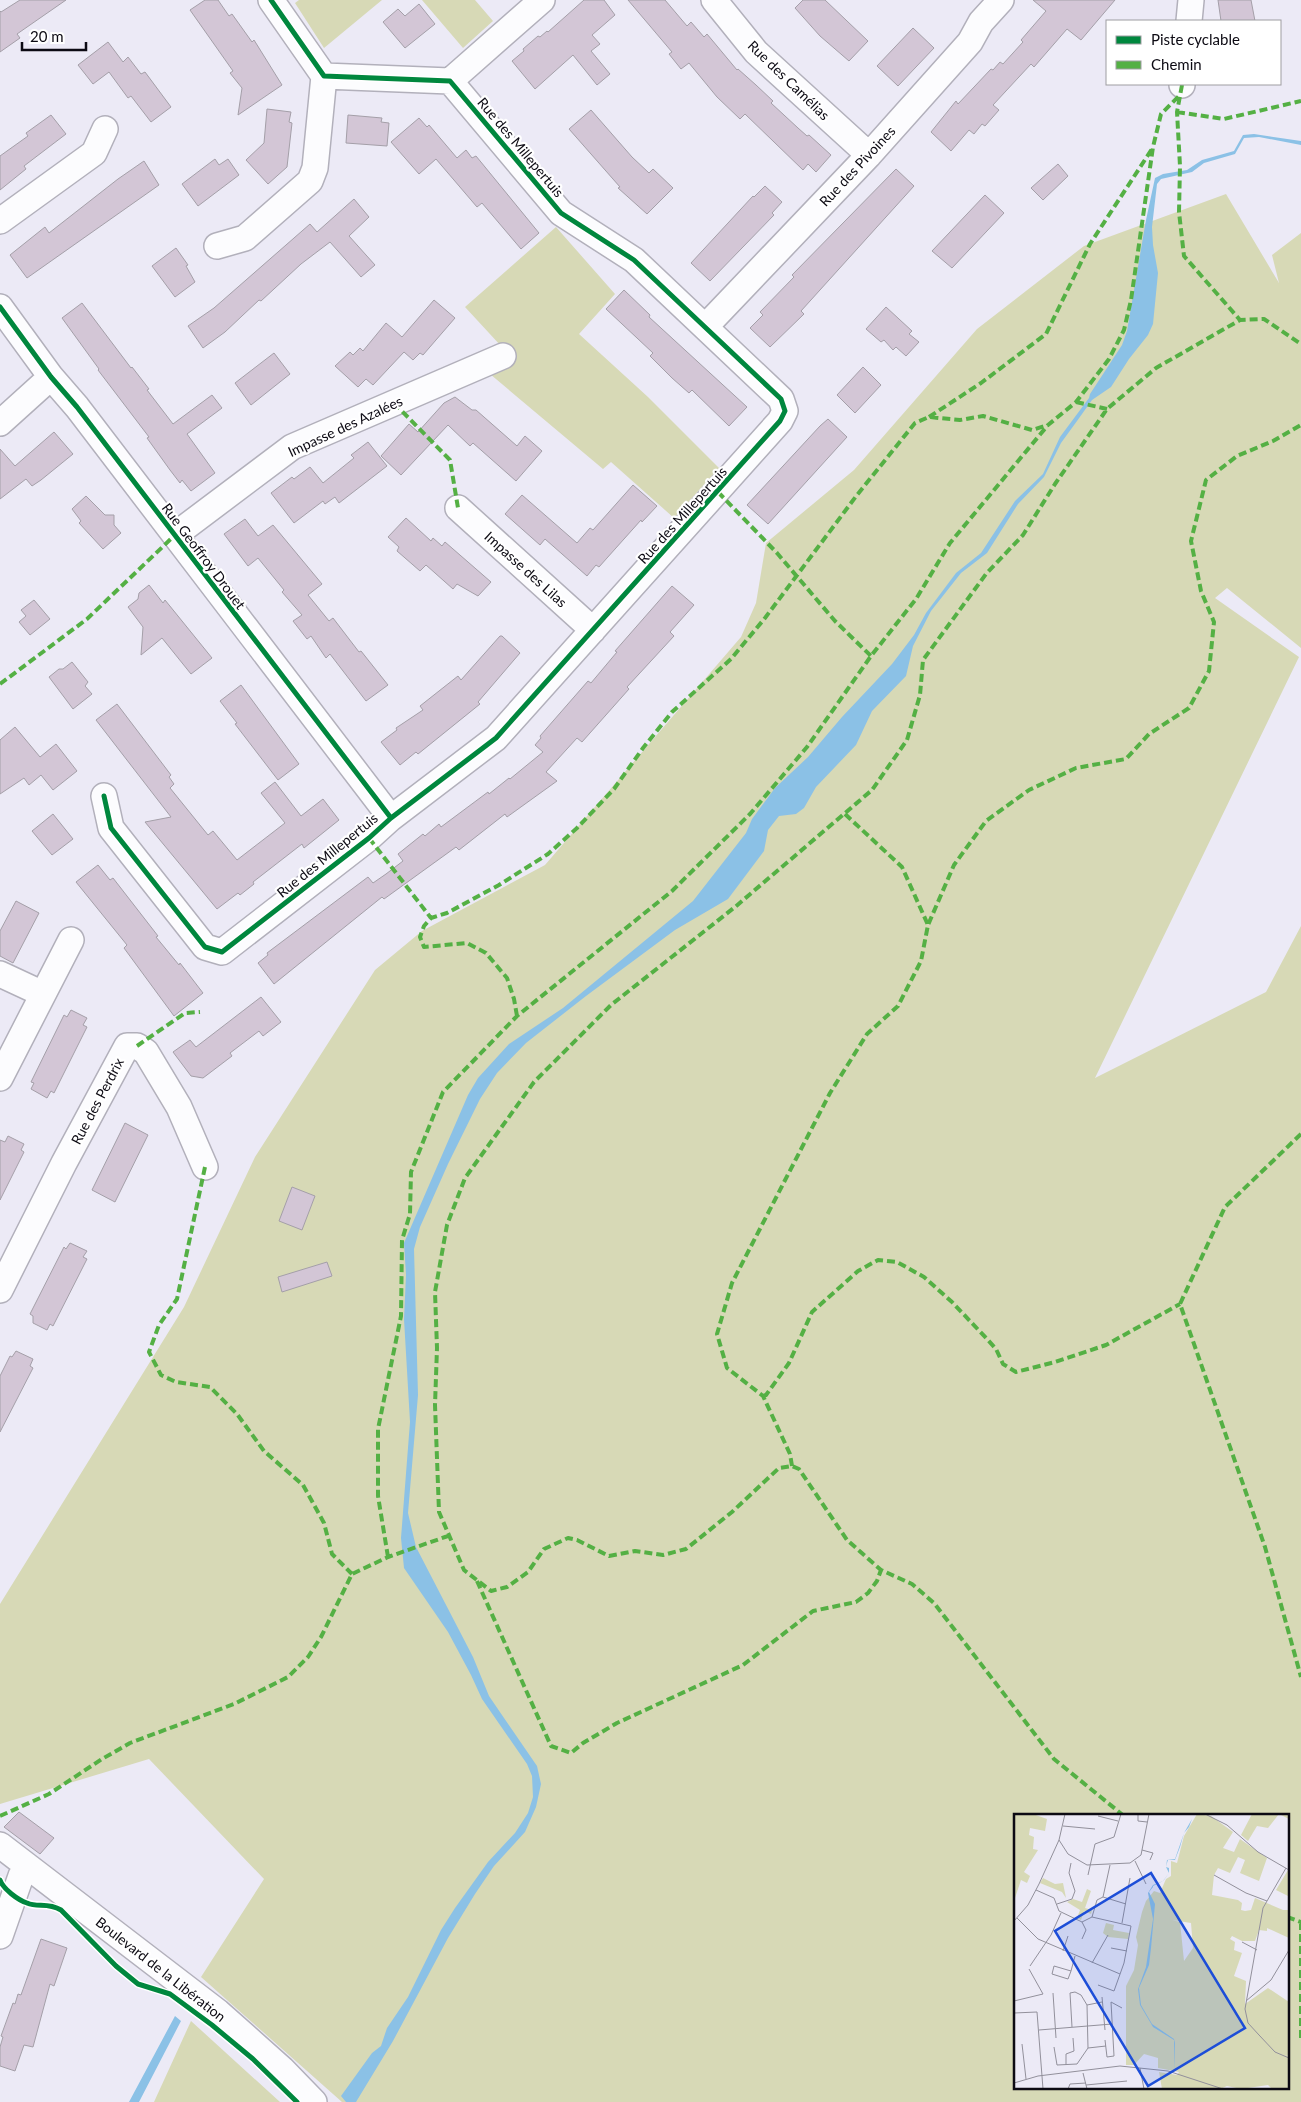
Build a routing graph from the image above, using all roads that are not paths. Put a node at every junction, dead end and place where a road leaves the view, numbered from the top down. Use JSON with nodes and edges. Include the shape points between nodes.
{"nodes":[{"id":1,"x":271,"y":0,"type":"edge"},
{"id":2,"x":542,"y":0,"type":"edge"},
{"id":3,"x":714,"y":0,"type":"edge"},
{"id":4,"x":1000,"y":0,"type":"edge"},
{"id":5,"x":1191,"y":0,"type":"edge"},
{"id":6,"x":1189,"y":20,"type":"edge"},
{"id":7,"x":324,"y":76,"type":"junction"},
{"id":8,"x":450,"y":81,"type":"junction"},
{"id":9,"x":105,"y":129,"type":"dead end"},
{"id":10,"x":869,"y":155,"type":"junction"},
{"id":11,"x":0,"y":221,"type":"edge"},
{"id":12,"x":217,"y":246,"type":"dead end"},
{"id":13,"x":0,"y":307,"type":"edge"},
{"id":14,"x":706,"y":326,"type":"junction"},
{"id":15,"x":503,"y":356,"type":"dead end"},
{"id":16,"x":51,"y":377,"type":"junction"},
{"id":17,"x":0,"y":424,"type":"edge"},
{"id":18,"x":458,"y":508,"type":"dead end"},
{"id":19,"x":175,"y":535,"type":"junction"},
{"id":20,"x":593,"y":630,"type":"junction"},
{"id":21,"x":104,"y":796,"type":"dead end"},
{"id":22,"x":391,"y":818,"type":"junction"},
{"id":23,"x":71,"y":940,"type":"dead end"},
{"id":24,"x":0,"y":974,"type":"edge"},
{"id":25,"x":43,"y":994,"type":"junction"},
{"id":26,"x":0,"y":1078,"type":"edge"},
{"id":27,"x":205,"y":1167,"type":"dead end"},
{"id":28,"x":6,"y":1263,"type":"edge"},
{"id":29,"x":0,"y":1290,"type":"edge"},
{"id":30,"x":0,"y":1845,"type":"edge"},
{"id":31,"x":27,"y":1866,"type":"junction"},
{"id":32,"x":0,"y":1936,"type":"edge"},
{"id":33,"x":314,"y":2102,"type":"edge"}],
"edges":[{"from":1,"to":7,"type":"street"},
{"from":2,"to":8,"type":"street"},
{"from":3,"to":10,"type":"street","name":"Rue des Camélias","via":[[756,52]]},
{"from":4,"to":10,"type":"street","name":"Rue des Pivoines","via":[[970,42]]},
{"from":5,"to":6,"type":"street"},
{"from":7,"to":8,"type":"street"},
{"from":7,"to":12,"type":"street","via":[[315,168],[310,181],[245,238]]},
{"from":8,"to":14,"type":"street","name":"Rue des Millepertuis","via":[[561,213],[634,260]]},
{"from":9,"to":11,"type":"street","via":[[94,153]]},
{"from":10,"to":14,"type":"street","name":"Rue des Pivoines"},
{"from":13,"to":16,"type":"street","name":"Rue Geoffroy Drouet"},
{"from":14,"to":20,"type":"street","name":"Rue des Millepertuis","via":[[781,399],[785,411],[780,421],[718,492]]},
{"from":15,"to":19,"type":"street","name":"Impasse des Azalées","via":[[292,447]]},
{"from":16,"to":17,"type":"street"},
{"from":16,"to":19,"type":"street","name":"Rue Geoffroy Drouet","via":[[77,406]]},
{"from":18,"to":20,"type":"street","name":"Impasse des Lilas"},
{"from":19,"to":22,"type":"street","name":"Rue Geoffroy Drouet"},
{"from":20,"to":22,"type":"street","name":"Rue des Millepertuis","via":[[496,738]]},
{"from":21,"to":22,"type":"street","name":"Rue des Millepertuis","via":[[111,828],[205,947],[222,952]]},
{"from":23,"to":25,"type":"street"},
{"from":24,"to":25,"type":"street"},
{"from":25,"to":26,"type":"street"},
{"from":27,"to":28,"type":"street","name":"Rue des Perdrix","via":[[179,1107],[146,1052],[137,1046],[127,1046]]},
{"from":28,"to":29,"type":"street","name":"Rue des Perdrix"},
{"from":30,"to":31,"type":"street","name":"Boulevard de la Libération"},
{"from":31,"to":32,"type":"street"},
{"from":31,"to":33,"type":"street","name":"Boulevard de la Libération","via":[[218,2012],[282,2068]]}]}
